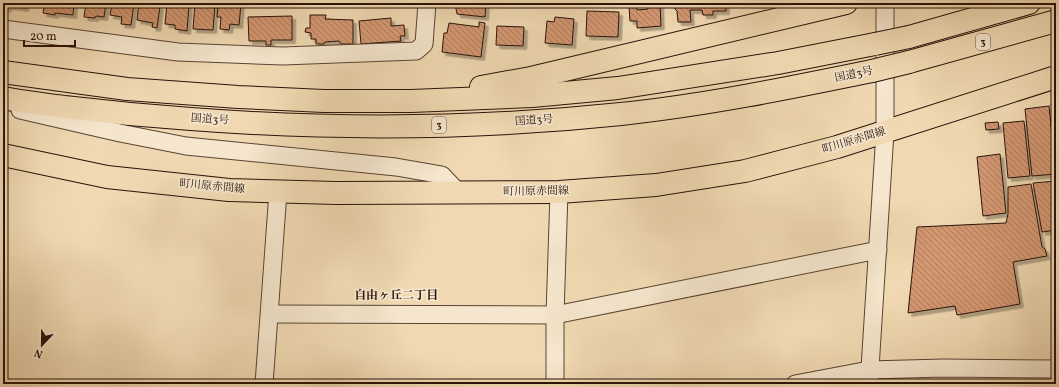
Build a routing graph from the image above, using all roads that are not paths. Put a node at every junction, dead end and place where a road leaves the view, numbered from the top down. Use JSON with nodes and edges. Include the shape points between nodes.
{"nodes":[{"id":1,"x":427,"y":3,"type":"edge"},
{"id":2,"x":846,"y":3,"type":"edge"},
{"id":3,"x":885,"y":3,"type":"edge"},
{"id":4,"x":1029,"y":3,"type":"edge"},
{"id":5,"x":1056,"y":21,"type":"edge"},
{"id":6,"x":3,"y":29,"type":"edge"},
{"id":7,"x":3,"y":72,"type":"edge"},
{"id":8,"x":1056,"y":77,"type":"edge"},
{"id":9,"x":3,"y":98,"type":"edge"},
{"id":10,"x":411,"y":101,"type":"junction"},
{"id":11,"x":3,"y":106,"type":"edge"},
{"id":12,"x":885,"y":132,"type":"junction"},
{"id":13,"x":3,"y":155,"type":"edge"},
{"id":14,"x":278,"y":192,"type":"junction"},
{"id":15,"x":559,"y":192,"type":"junction"},
{"id":16,"x":459,"y":193,"type":"junction"},
{"id":17,"x":878,"y":250,"type":"junction"},
{"id":18,"x":270,"y":314,"type":"junction"},
{"id":19,"x":555,"y":315,"type":"junction"},
{"id":20,"x":1056,"y":369,"type":"edge"},
{"id":21,"x":943,"y":376,"type":"edge"},
{"id":22,"x":869,"y":377,"type":"edge"},
{"id":23,"x":1038,"y":377,"type":"edge"},
{"id":24,"x":264,"y":384,"type":"edge"},
{"id":25,"x":555,"y":384,"type":"edge"},
{"id":26,"x":795,"y":384,"type":"edge"}],
"edges":[{"from":1,"to":6,"type":"street","via":[[424,44],[416,51],[283,56],[178,52]]},
{"from":2,"to":10,"type":"main road","via":[[531,78]]},
{"from":3,"to":12,"type":"street"},
{"from":4,"to":10,"type":"main road","number":"3","bridge":true,"via":[[909,37],[778,63],[618,88],[532,96]]},
{"from":5,"to":9,"type":"main road","name":"国道3号","number":"3","bridge":true,"via":[[909,62],[780,90],[622,114],[536,121],[409,127],[236,122],[126,114]]},
{"from":7,"to":10,"type":"main road","number":"3","via":[[127,89],[238,97],[324,101]]},
{"from":8,"to":12,"type":"main road","name":"町川原赤間線"},
{"from":11,"to":16,"type":"street","via":[[186,146],[388,166],[442,175]]},
{"from":12,"to":15,"type":"main road","name":"町川原赤間線","via":[[745,171],[656,185]]},
{"from":12,"to":17,"type":"street"},
{"from":13,"to":14,"type":"main road","name":"町川原赤間線","via":[[107,176]]},
{"from":14,"to":16,"type":"main road","name":"町川原赤間線"},
{"from":14,"to":18,"type":"street"},
{"from":15,"to":16,"type":"main road","name":"町川原赤間線"},
{"from":15,"to":19,"type":"street"},
{"from":17,"to":19,"type":"street"},
{"from":17,"to":22,"type":"street"},
{"from":18,"to":19,"type":"street"},
{"from":18,"to":24,"type":"street"},
{"from":19,"to":25,"type":"street"},
{"from":20,"to":23,"type":"street"},
{"from":21,"to":22,"type":"street"},
{"from":21,"to":23,"type":"street"},
{"from":22,"to":26,"type":"street"}]}
